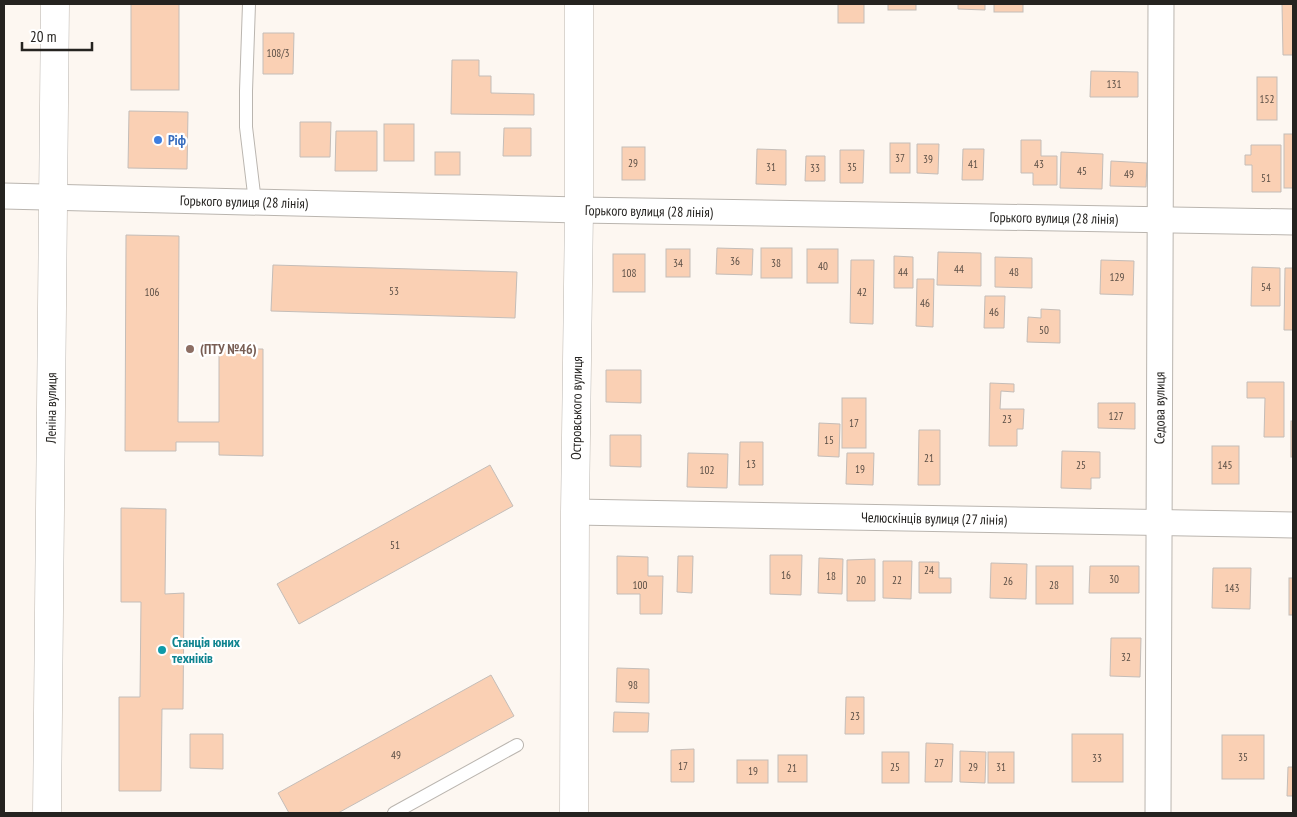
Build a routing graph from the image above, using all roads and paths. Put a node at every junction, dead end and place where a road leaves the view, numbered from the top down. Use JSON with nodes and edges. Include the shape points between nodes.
{"nodes":[{"id":1,"x":55,"y":4,"type":"edge"},
{"id":2,"x":248,"y":4,"type":"edge"},
{"id":3,"x":579,"y":4,"type":"edge"},
{"id":4,"x":1161,"y":4,"type":"edge"},
{"id":5,"x":4,"y":196,"type":"edge"},
{"id":6,"x":53,"y":196,"type":"junction"},
{"id":7,"x":255,"y":202,"type":"junction"},
{"id":8,"x":579,"y":210,"type":"junction"},
{"id":9,"x":1160,"y":220,"type":"junction"},
{"id":10,"x":1293,"y":222,"type":"edge"},
{"id":11,"x":575,"y":512,"type":"junction"},
{"id":12,"x":1159,"y":522,"type":"junction"},
{"id":13,"x":1293,"y":525,"type":"edge"},
{"id":14,"x":517,"y":746,"type":"dead end"},
{"id":15,"x":47,"y":813,"type":"edge"},
{"id":16,"x":394,"y":813,"type":"edge"},
{"id":17,"x":574,"y":813,"type":"edge"},
{"id":18,"x":1158,"y":813,"type":"edge"}],
"edges":[{"from":1,"to":6,"type":"street","name":"Леніна вулиця"},
{"from":2,"to":7,"type":"lane","via":[[246,127]]},
{"from":3,"to":8,"type":"street","name":"Островського вулиця"},
{"from":4,"to":9,"type":"street","name":"Седова вулиця"},
{"from":5,"to":6,"type":"street","name":"Горького вулиця (28 лiнiя)"},
{"from":6,"to":7,"type":"street","name":"Горького вулиця (28 лiнiя)"},
{"from":6,"to":15,"type":"street","name":"Леніна вулиця"},
{"from":7,"to":8,"type":"street","name":"Горького вулиця (28 лiнiя)"},
{"from":8,"to":9,"type":"street","name":"Горького вулиця (28 лiнiя)"},
{"from":8,"to":11,"type":"street","name":"Островського вулиця"},
{"from":9,"to":10,"type":"street","name":"Горького вулиця (28 лiнiя)"},
{"from":9,"to":12,"type":"street","name":"Седова вулиця"},
{"from":11,"to":12,"type":"street","name":"Челюскінців вулиця (27 лiнiя)"},
{"from":11,"to":17,"type":"street","name":"Островського вулиця"},
{"from":12,"to":13,"type":"street","name":"Челюскінців вулиця (27 лiнiя)"},
{"from":12,"to":18,"type":"street","name":"Седова вулиця"},
{"from":14,"to":16,"type":"lane"}]}
